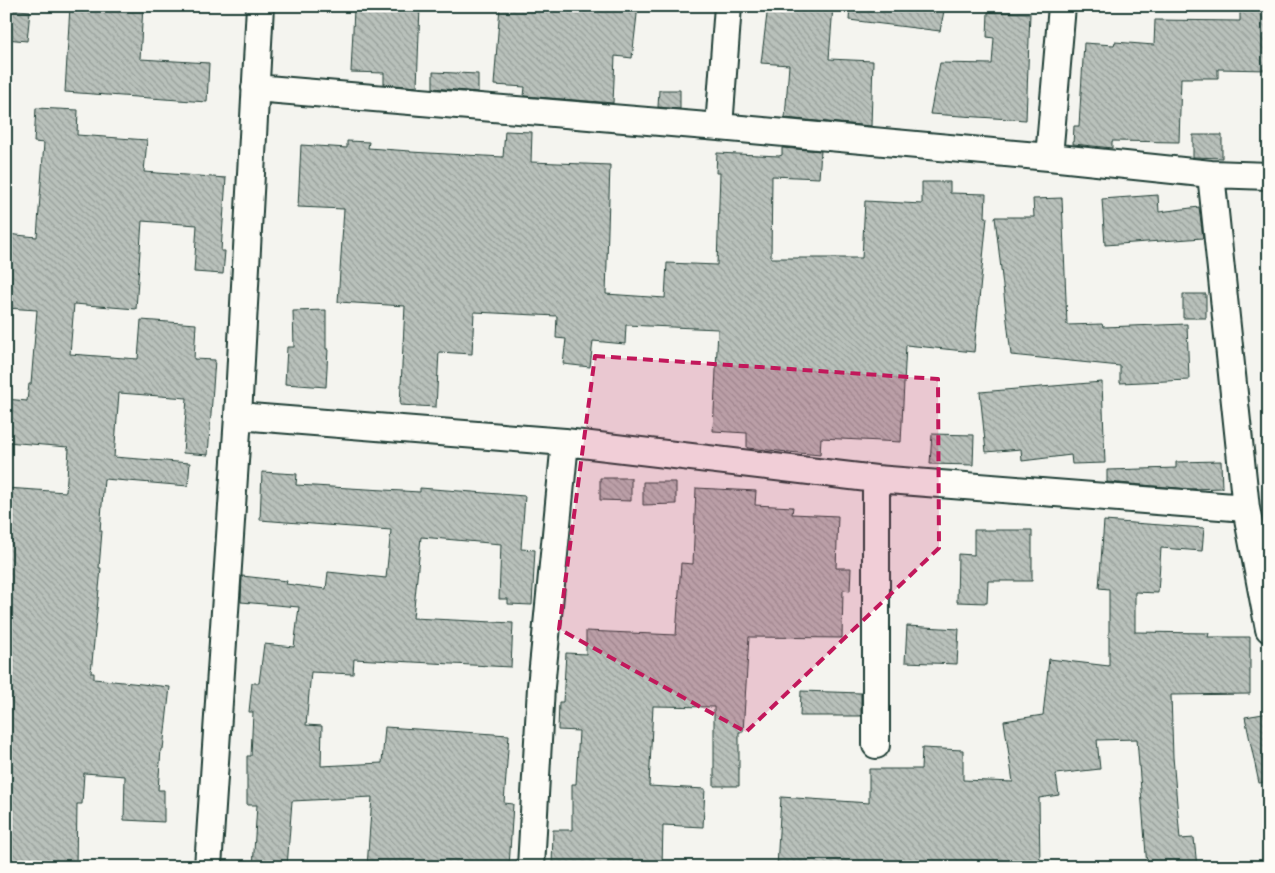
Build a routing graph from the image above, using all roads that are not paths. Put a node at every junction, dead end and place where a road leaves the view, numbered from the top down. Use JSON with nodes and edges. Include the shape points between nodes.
{"nodes":[{"id":1,"x":260,"y":6,"type":"edge"},
{"id":2,"x":728,"y":6,"type":"edge"},
{"id":3,"x":1062,"y":6,"type":"edge"},
{"id":4,"x":255,"y":88,"type":"junction"},
{"id":5,"x":719,"y":127,"type":"junction"},
{"id":6,"x":1049,"y":157,"type":"junction"},
{"id":7,"x":1211,"y":174,"type":"junction"},
{"id":8,"x":1269,"y":176,"type":"edge"},
{"id":9,"x":238,"y":416,"type":"junction"},
{"id":10,"x":565,"y":442,"type":"junction"},
{"id":11,"x":876,"y":479,"type":"junction"},
{"id":12,"x":1246,"y":508,"type":"junction"},
{"id":13,"x":1269,"y":629,"type":"edge"},
{"id":14,"x":876,"y":745,"type":"dead end"},
{"id":15,"x":208,"y":867,"type":"edge"},
{"id":16,"x":531,"y":867,"type":"edge"}],
"edges":[{"from":1,"to":4,"type":"street"},
{"from":2,"to":5,"type":"street"},
{"from":3,"to":6,"type":"street"},
{"from":4,"to":5,"type":"street"},
{"from":4,"to":9,"type":"street"},
{"from":5,"to":6,"type":"street"},
{"from":6,"to":7,"type":"street"},
{"from":7,"to":8,"type":"street"},
{"from":7,"to":12,"type":"street"},
{"from":9,"to":10,"type":"street"},
{"from":9,"to":15,"type":"street"},
{"from":10,"to":11,"type":"street"},
{"from":10,"to":16,"type":"street","via":[[541,687]]},
{"from":11,"to":12,"type":"street"},
{"from":11,"to":14,"type":"street"},
{"from":12,"to":13,"type":"street"}]}
